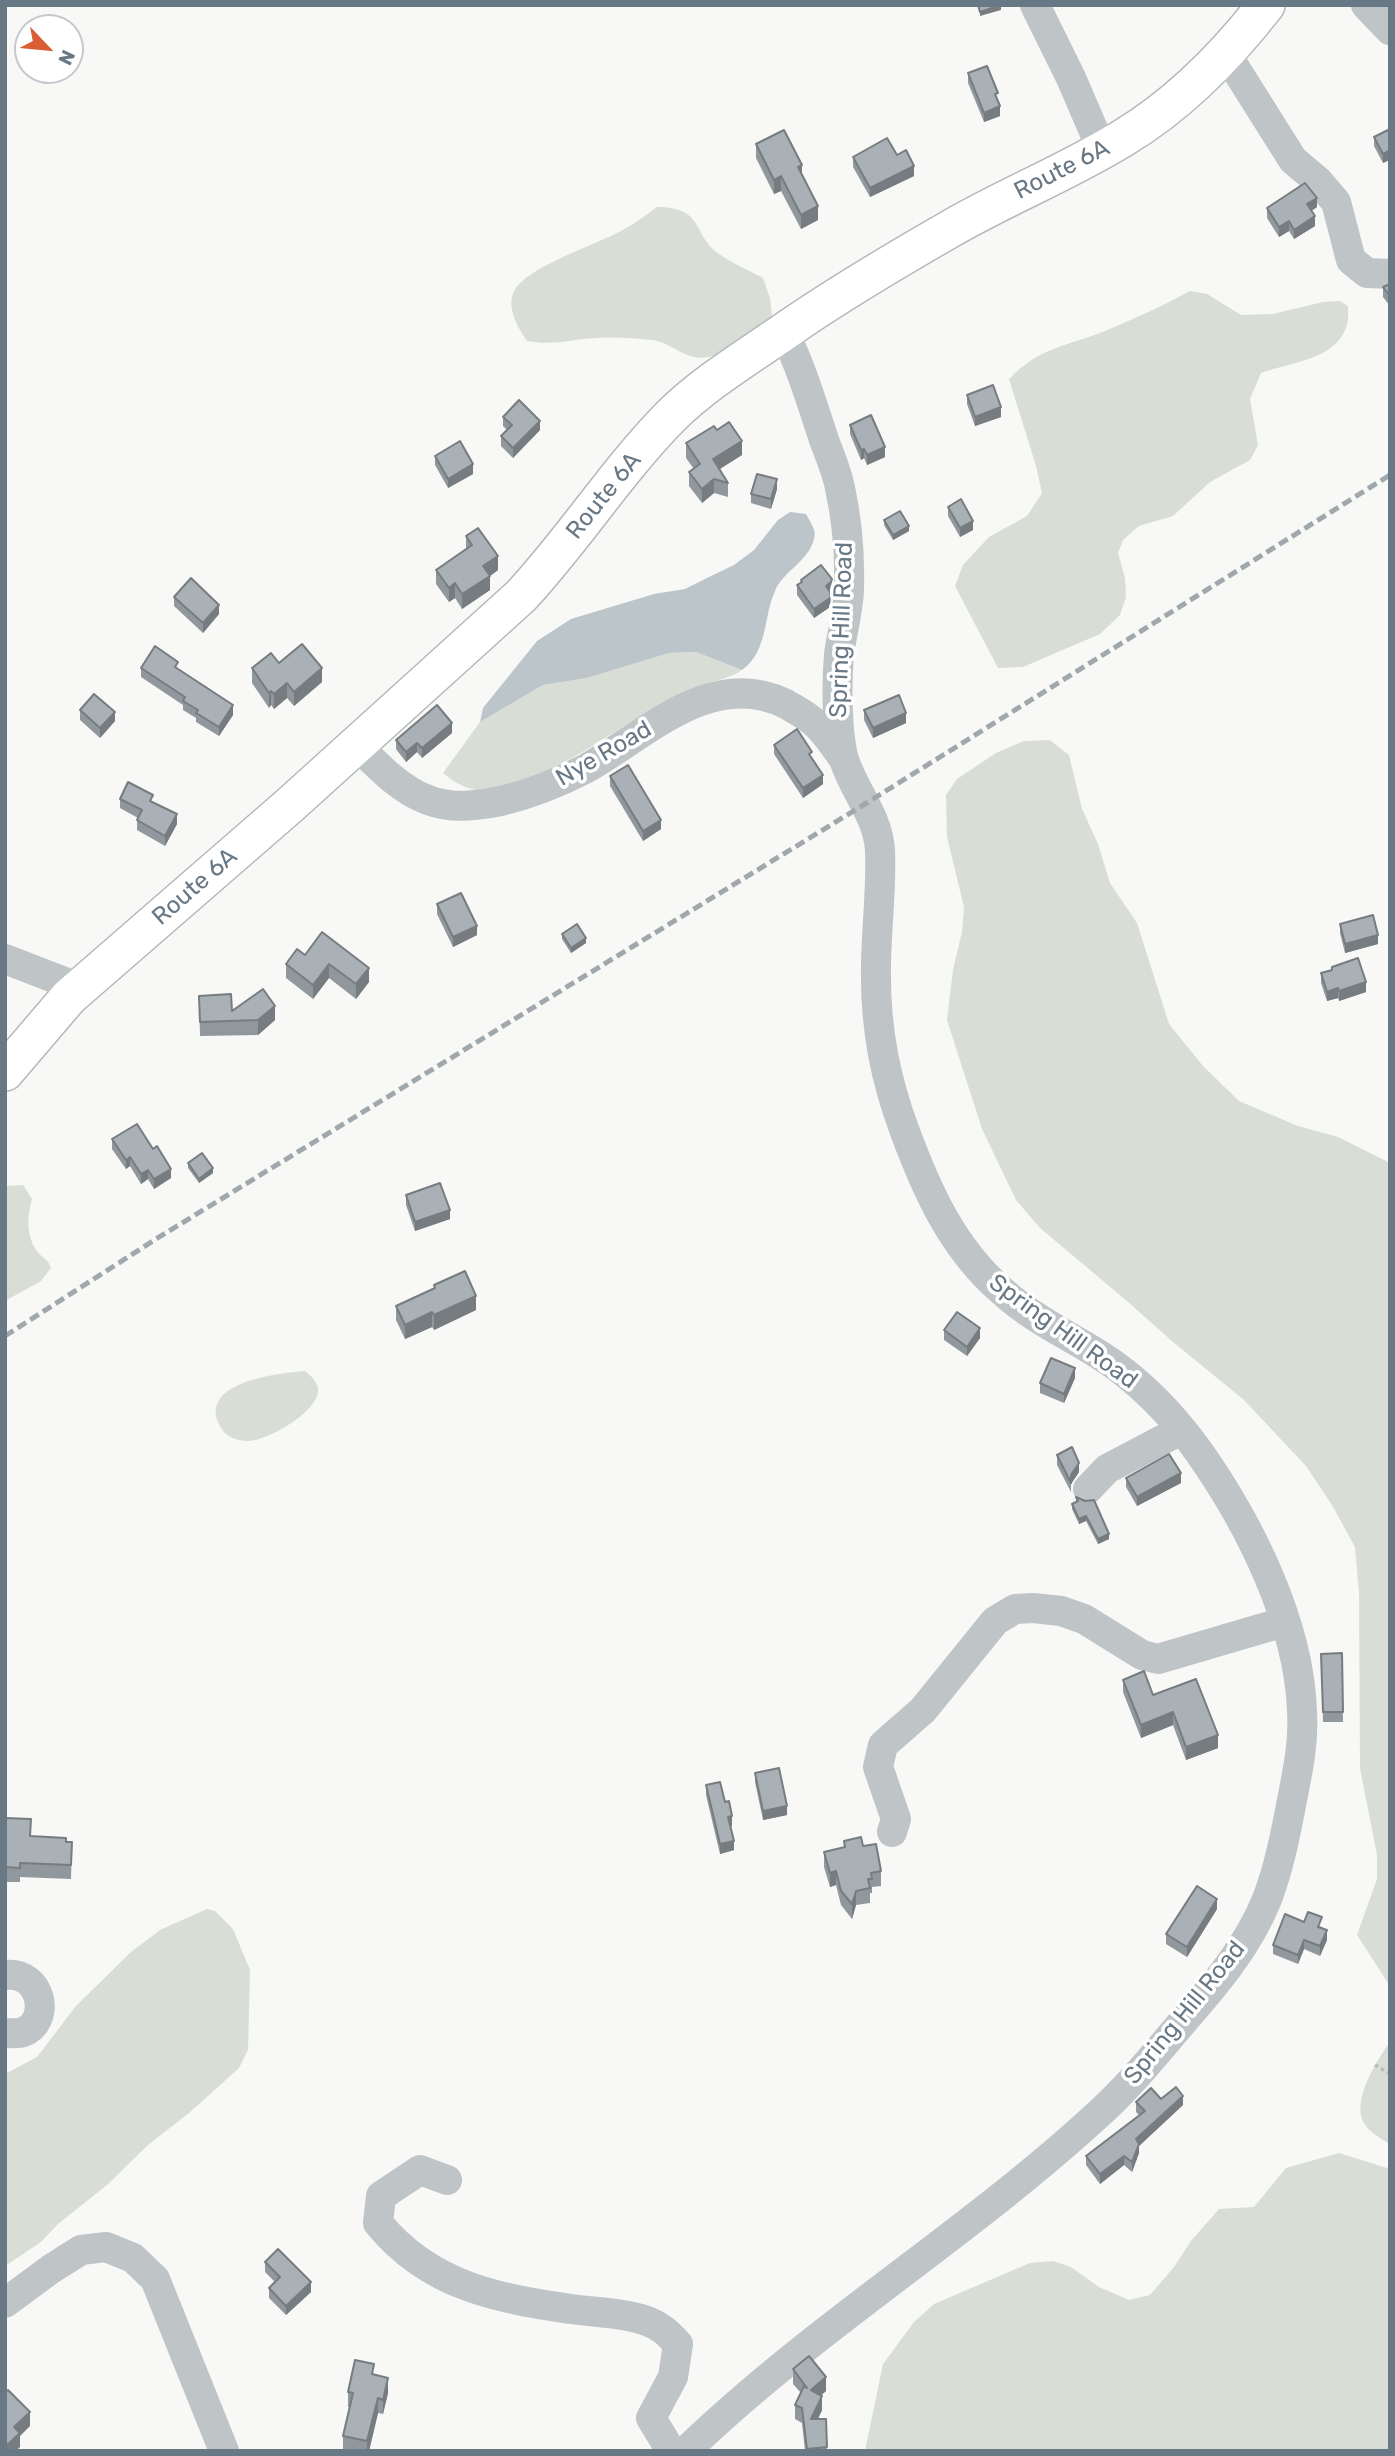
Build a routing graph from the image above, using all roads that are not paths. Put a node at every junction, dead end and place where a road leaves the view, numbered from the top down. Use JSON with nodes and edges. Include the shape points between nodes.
{"nodes":[{"id":1,"x":1035,"y":5,"type":"edge"},
{"id":2,"x":1266,"y":5,"type":"edge"},
{"id":3,"x":1366,"y":5,"type":"edge"},
{"id":4,"x":1389,"y":29,"type":"edge"},
{"id":5,"x":1225,"y":52,"type":"junction"},
{"id":6,"x":1102,"y":150,"type":"junction"},
{"id":7,"x":1390,"y":274,"type":"edge"},
{"id":8,"x":784,"y":332,"type":"junction"},
{"id":9,"x":357,"y":745,"type":"junction"},
{"id":10,"x":843,"y":758,"type":"junction"},
{"id":11,"x":5,"y":959,"type":"edge"},
{"id":12,"x":80,"y":988,"type":"junction"},
{"id":13,"x":5,"y":1072,"type":"edge"},
{"id":14,"x":1181,"y":1430,"type":"junction"},
{"id":15,"x":1088,"y":1489,"type":"dead end"},
{"id":16,"x":1284,"y":1622,"type":"junction"},
{"id":17,"x":892,"y":1832,"type":"dead end"},
{"id":18,"x":5,"y":1975,"type":"edge"},
{"id":19,"x":5,"y":2033,"type":"edge"},
{"id":20,"x":447,"y":2180,"type":"dead end"},
{"id":21,"x":5,"y":2303,"type":"edge"},
{"id":22,"x":224,"y":2451,"type":"edge"},
{"id":23,"x":671,"y":2451,"type":"edge"},
{"id":24,"x":686,"y":2451,"type":"edge"}],
"edges":[{"from":1,"to":6,"type":"street"},
{"from":2,"to":5,"type":"main road","name":"Route 6A"},
{"from":3,"to":4,"type":"street"},
{"from":5,"to":6,"type":"main road","name":"Route 6A","via":[[1166,107]]},
{"from":5,"to":7,"type":"street","via":[[1293,160],[1336,202],[1351,260],[1367,273]]},
{"from":6,"to":8,"type":"main road","name":"Route 6A","via":[[950,229]]},
{"from":8,"to":9,"type":"main road","name":"Route 6A","via":[[671,416],[548,568]]},
{"from":8,"to":10,"type":"street","name":"Spring Hill Road","via":[[802,370],[840,486],[849,593],[837,695]]},
{"from":9,"to":10,"type":"street","name":"Nye Road","via":[[426,800],[449,806],[480,805],[538,791],[584,769],[668,716],[728,693],[774,699],[797,710],[816,724]]},
{"from":9,"to":12,"type":"main road","name":"Route 6A"},
{"from":10,"to":14,"type":"street","name":"Spring Hill Road","via":[[877,829],[880,849],[876,974],[879,1030],[892,1093],[936,1208],[953,1236],[1007,1297],[1103,1357]]},
{"from":11,"to":12,"type":"street"},
{"from":12,"to":13,"type":"main road","name":"Route 6A"},
{"from":14,"to":15,"type":"street","via":[[1107,1469]]},
{"from":14,"to":16,"type":"street","name":"Spring Hill Road","via":[[1249,1534]]},
{"from":16,"to":17,"type":"street","via":[[1158,1659],[1142,1655],[1084,1619],[1061,1611],[1015,1609],[995,1621],[923,1710],[883,1745],[878,1768],[896,1819]]},
{"from":16,"to":24,"type":"street","name":"Spring Hill Road","via":[[1300,1684],[1300,1756],[1268,1896],[1233,1961],[1099,2114],[944,2243],[781,2367]]},
{"from":18,"to":19,"type":"street","via":[[26,1977],[40,2001],[34,2025],[22,2032]]},
{"from":20,"to":23,"type":"street","via":[[420,2171],[381,2196],[379,2222],[396,2244],[453,2282],[515,2301],[631,2317],[660,2327],[678,2344],[673,2377],[651,2418]]},
{"from":21,"to":22,"type":"street","via":[[81,2250],[106,2247],[133,2258],[155,2279]]}]}
